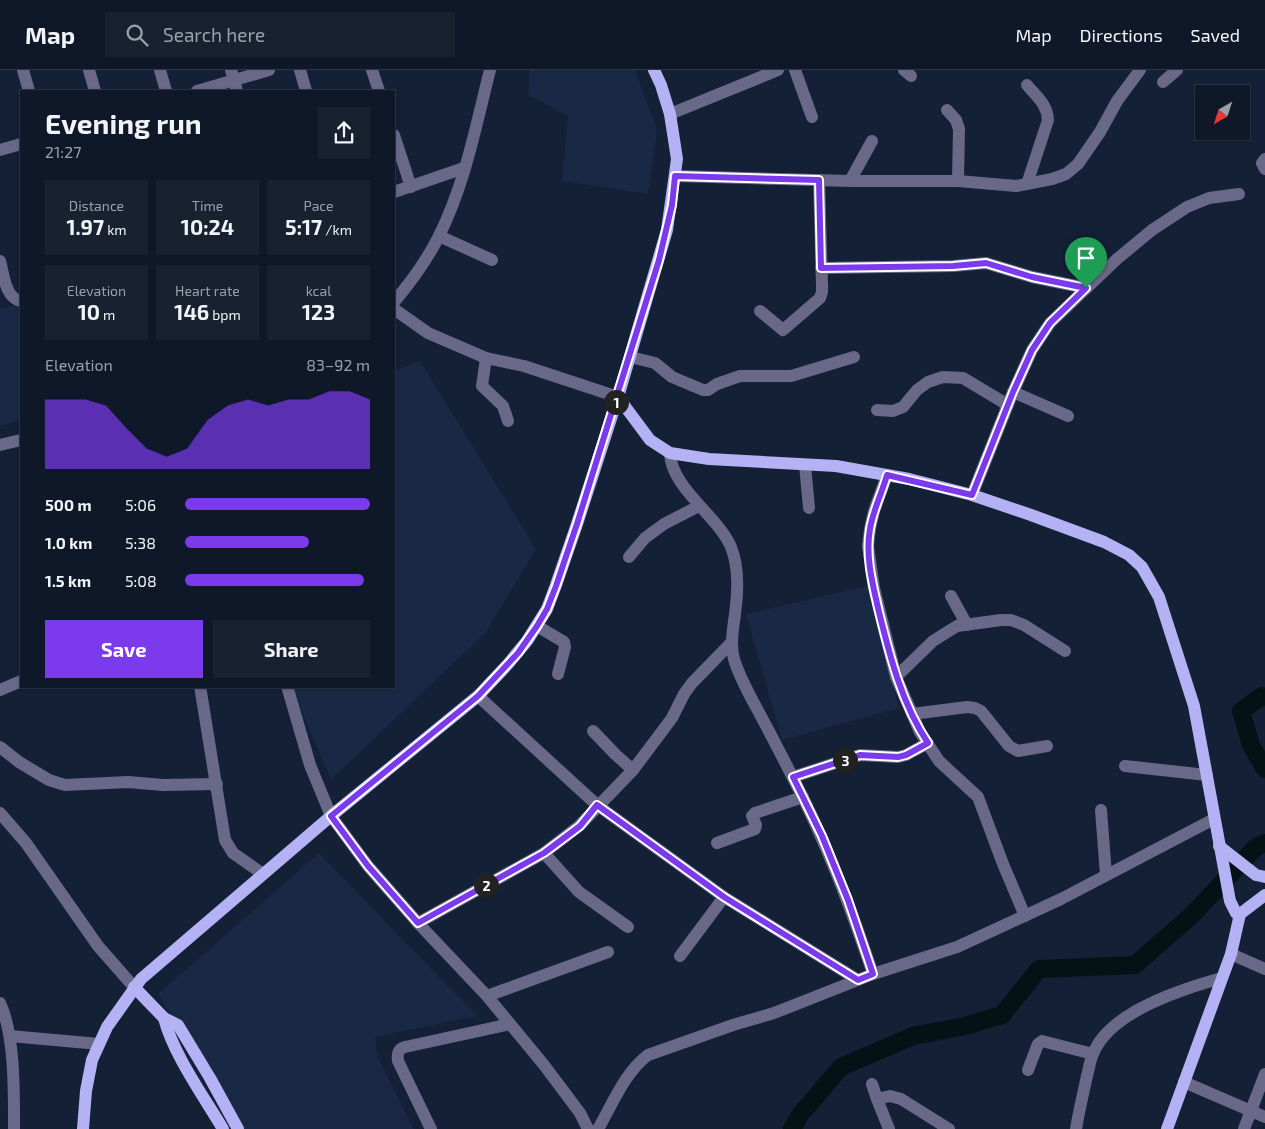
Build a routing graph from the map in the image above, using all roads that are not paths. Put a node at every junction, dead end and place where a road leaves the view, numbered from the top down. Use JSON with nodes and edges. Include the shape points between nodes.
{"nodes":[{"id":1,"x":23,"y":70,"type":"edge"},
{"id":2,"x":89,"y":70,"type":"edge"},
{"id":3,"x":160,"y":70,"type":"edge"},
{"id":4,"x":269,"y":70,"type":"edge"},
{"id":5,"x":300,"y":70,"type":"edge"},
{"id":6,"x":372,"y":70,"type":"edge"},
{"id":7,"x":490,"y":70,"type":"edge"},
{"id":8,"x":654,"y":70,"type":"edge"},
{"id":9,"x":778,"y":70,"type":"edge"},
{"id":10,"x":795,"y":70,"type":"edge"},
{"id":11,"x":1140,"y":70,"type":"edge"},
{"id":12,"x":1177,"y":70,"type":"edge"},
{"id":13,"x":757,"y":74,"type":"edge"},
{"id":14,"x":234,"y":81,"type":"edge"},
{"id":15,"x":1162,"y":82,"type":"dead end"},
{"id":16,"x":1027,"y":85,"type":"dead end"},
{"id":17,"x":29,"y":90,"type":"edge"},
{"id":18,"x":95,"y":90,"type":"edge"},
{"id":19,"x":166,"y":90,"type":"edge"},
{"id":20,"x":201,"y":90,"type":"edge"},
{"id":21,"x":306,"y":90,"type":"edge"},
{"id":22,"x":379,"y":90,"type":"edge"},
{"id":23,"x":947,"y":110,"type":"dead end"},
{"id":24,"x":670,"y":114,"type":"junction"},
{"id":25,"x":812,"y":117,"type":"dead end"},
{"id":26,"x":395,"y":138,"type":"edge"},
{"id":27,"x":872,"y":141,"type":"dead end"},
{"id":28,"x":20,"y":144,"type":"edge"},
{"id":29,"x":0,"y":150,"type":"edge"},
{"id":30,"x":1265,"y":159,"type":"edge"},
{"id":31,"x":464,"y":168,"type":"junction"},
{"id":32,"x":1265,"y":169,"type":"edge"},
{"id":33,"x":675,"y":176,"type":"junction"},
{"id":34,"x":819,"y":180,"type":"junction"},
{"id":35,"x":850,"y":181,"type":"junction"},
{"id":36,"x":958,"y":181,"type":"junction"},
{"id":37,"x":1027,"y":184,"type":"junction"},
{"id":38,"x":411,"y":187,"type":"junction"},
{"id":39,"x":395,"y":192,"type":"edge"},
{"id":40,"x":1239,"y":194,"type":"dead end"},
{"id":41,"x":439,"y":236,"type":"junction"},
{"id":42,"x":492,"y":260,"type":"dead end"},
{"id":43,"x":0,"y":261,"type":"edge"},
{"id":44,"x":821,"y":268,"type":"junction"},
{"id":45,"x":1086,"y":288,"type":"junction"},
{"id":46,"x":20,"y":301,"type":"edge"},
{"id":47,"x":395,"y":301,"type":"edge"},
{"id":48,"x":395,"y":310,"type":"edge"},
{"id":49,"x":760,"y":311,"type":"dead end"},
{"id":50,"x":630,"y":357,"type":"junction"},
{"id":51,"x":854,"y":357,"type":"dead end"},
{"id":52,"x":486,"y":358,"type":"junction"},
{"id":53,"x":1013,"y":392,"type":"junction"},
{"id":54,"x":618,"y":397,"type":"junction"},
{"id":55,"x":1008,"y":405,"type":"junction"},
{"id":56,"x":877,"y":410,"type":"dead end"},
{"id":57,"x":1068,"y":416,"type":"dead end"},
{"id":58,"x":508,"y":421,"type":"dead end"},
{"id":59,"x":20,"y":440,"type":"edge"},
{"id":60,"x":0,"y":445,"type":"edge"},
{"id":61,"x":670,"y":453,"type":"junction"},
{"id":62,"x":805,"y":465,"type":"junction"},
{"id":63,"x":887,"y":475,"type":"junction"},
{"id":64,"x":972,"y":495,"type":"junction"},
{"id":65,"x":699,"y":506,"type":"junction"},
{"id":66,"x":809,"y":508,"type":"dead end"},
{"id":67,"x":629,"y":557,"type":"dead end"},
{"id":68,"x":952,"y":596,"type":"dead end"},
{"id":69,"x":967,"y":625,"type":"junction"},
{"id":70,"x":537,"y":626,"type":"junction"},
{"id":71,"x":732,"y":642,"type":"junction"},
{"id":72,"x":1065,"y":651,"type":"dead end"},
{"id":73,"x":558,"y":674,"type":"dead end"},
{"id":74,"x":896,"y":677,"type":"junction"},
{"id":75,"x":20,"y":681,"type":"edge"},
{"id":76,"x":200,"y":688,"type":"edge"},
{"id":77,"x":288,"y":688,"type":"edge"},
{"id":78,"x":0,"y":690,"type":"edge"},
{"id":79,"x":478,"y":696,"type":"junction"},
{"id":80,"x":912,"y":714,"type":"junction"},
{"id":81,"x":594,"y":731,"type":"dead end"},
{"id":82,"x":928,"y":743,"type":"junction"},
{"id":83,"x":1047,"y":746,"type":"dead end"},
{"id":84,"x":0,"y":747,"type":"edge"},
{"id":85,"x":1125,"y":766,"type":"dead end"},
{"id":86,"x":633,"y":770,"type":"junction"},
{"id":87,"x":1207,"y":775,"type":"junction"},
{"id":88,"x":793,"y":777,"type":"junction"},
{"id":89,"x":217,"y":784,"type":"junction"},
{"id":90,"x":803,"y":797,"type":"junction"},
{"id":91,"x":597,"y":805,"type":"junction"},
{"id":92,"x":1101,"y":810,"type":"dead end"},
{"id":93,"x":0,"y":813,"type":"edge"},
{"id":94,"x":331,"y":816,"type":"junction"},
{"id":95,"x":1214,"y":819,"type":"junction"},
{"id":96,"x":716,"y":843,"type":"dead end"},
{"id":97,"x":1220,"y":846,"type":"junction"},
{"id":98,"x":544,"y":853,"type":"junction"},
{"id":99,"x":262,"y":874,"type":"junction"},
{"id":100,"x":1106,"y":876,"type":"junction"},
{"id":101,"x":1261,"y":876,"type":"edge"},
{"id":102,"x":1265,"y":895,"type":"edge"},
{"id":103,"x":724,"y":897,"type":"junction"},
{"id":104,"x":1240,"y":914,"type":"junction"},
{"id":105,"x":1025,"y":916,"type":"junction"},
{"id":106,"x":418,"y":923,"type":"junction"},
{"id":107,"x":628,"y":927,"type":"dead end"},
{"id":108,"x":608,"y":952,"type":"dead end"},
{"id":109,"x":1230,"y":954,"type":"junction"},
{"id":110,"x":680,"y":956,"type":"dead end"},
{"id":111,"x":1265,"y":969,"type":"edge"},
{"id":112,"x":873,"y":974,"type":"junction"},
{"id":113,"x":1222,"y":978,"type":"junction"},
{"id":114,"x":858,"y":980,"type":"junction"},
{"id":115,"x":134,"y":986,"type":"junction"},
{"id":116,"x":487,"y":996,"type":"junction"},
{"id":117,"x":0,"y":1004,"type":"edge"},
{"id":118,"x":164,"y":1018,"type":"junction"},
{"id":119,"x":510,"y":1024,"type":"junction"},
{"id":120,"x":10,"y":1036,"type":"junction"},
{"id":121,"x":99,"y":1044,"type":"junction"},
{"id":122,"x":1093,"y":1054,"type":"junction"},
{"id":123,"x":1028,"y":1070,"type":"dead end"},
{"id":124,"x":1265,"y":1074,"type":"edge"},
{"id":125,"x":1184,"y":1082,"type":"junction"},
{"id":126,"x":872,"y":1084,"type":"dead end"},
{"id":127,"x":877,"y":1099,"type":"junction"},
{"id":128,"x":1251,"y":1112,"type":"junction"},
{"id":129,"x":580,"y":1113,"type":"junction"},
{"id":130,"x":1265,"y":1117,"type":"edge"},
{"id":131,"x":601,"y":1124,"type":"edge"},
{"id":132,"x":14,"y":1129,"type":"edge"},
{"id":133,"x":83,"y":1129,"type":"edge"},
{"id":134,"x":223,"y":1129,"type":"edge"},
{"id":135,"x":238,"y":1129,"type":"edge"},
{"id":136,"x":430,"y":1129,"type":"edge"},
{"id":137,"x":588,"y":1129,"type":"edge"},
{"id":138,"x":889,"y":1129,"type":"edge"},
{"id":139,"x":949,"y":1129,"type":"edge"},
{"id":140,"x":1076,"y":1129,"type":"edge"},
{"id":141,"x":1167,"y":1129,"type":"edge"},
{"id":142,"x":1244,"y":1129,"type":"edge"}],
"edges":[{"from":1,"to":17,"type":"street"},
{"from":2,"to":18,"type":"street"},
{"from":3,"to":19,"type":"street"},
{"from":4,"to":14,"type":"street"},
{"from":5,"to":21,"type":"street"},
{"from":6,"to":22,"type":"street"},
{"from":7,"to":31,"type":"street"},
{"from":8,"to":24,"type":"main road"},
{"from":9,"to":13,"type":"street"},
{"from":10,"to":25,"type":"street"},
{"from":11,"to":37,"type":"street","via":[[1078,164],[1066,174]]},
{"from":12,"to":15,"type":"street"},
{"from":13,"to":24,"type":"street"},
{"from":14,"to":20,"type":"street"},
{"from":16,"to":37,"type":"street","via":[[1043,102],[1048,120]]},
{"from":23,"to":36,"type":"street","via":[[959,129]]},
{"from":24,"to":33,"type":"main road","via":[[677,160]]},
{"from":26,"to":38,"type":"street"},
{"from":27,"to":35,"type":"street"},
{"from":28,"to":29,"type":"street"},
{"from":30,"to":32,"type":"street","via":[[1262,163]]},
{"from":31,"to":38,"type":"street"},
{"from":31,"to":41,"type":"street"},
{"from":33,"to":34,"type":"street"},
{"from":33,"to":50,"type":"main road","via":[[667,230]]},
{"from":34,"to":35,"type":"street"},
{"from":34,"to":44,"type":"street"},
{"from":35,"to":36,"type":"street"},
{"from":36,"to":37,"type":"street"},
{"from":38,"to":39,"type":"street"},
{"from":40,"to":45,"type":"street","via":[[1209,198],[1187,207],[1152,230]]},
{"from":41,"to":42,"type":"street"},
{"from":41,"to":47,"type":"street"},
{"from":43,"to":46,"type":"street","via":[[9,293]]},
{"from":44,"to":45,"type":"street","via":[[986,263]]},
{"from":44,"to":49,"type":"street","via":[[820,298],[783,330]]},
{"from":45,"to":53,"type":"street","via":[[1050,323],[1032,350]]},
{"from":48,"to":52,"type":"street","via":[[428,333]]},
{"from":50,"to":51,"type":"street","via":[[655,363],[672,377],[708,390],[740,376],[791,376]]},
{"from":50,"to":54,"type":"main road"},
{"from":52,"to":54,"type":"street","via":[[524,366]]},
{"from":52,"to":58,"type":"street","via":[[482,386],[503,406]]},
{"from":53,"to":55,"type":"street"},
{"from":53,"to":57,"type":"street"},
{"from":54,"to":61,"type":"main road","via":[[650,440]]},
{"from":54,"to":70,"type":"main road","via":[[556,586]]},
{"from":55,"to":56,"type":"street","via":[[963,378],[943,377],[917,390],[903,407],[893,411]]},
{"from":55,"to":64,"type":"street"},
{"from":59,"to":60,"type":"street"},
{"from":61,"to":62,"type":"main road","via":[[709,459]]},
{"from":61,"to":65,"type":"street","via":[[674,470]]},
{"from":62,"to":63,"type":"main road","via":[[836,466]]},
{"from":62,"to":66,"type":"street"},
{"from":63,"to":64,"type":"main road"},
{"from":63,"to":74,"type":"street","via":[[874,511],[868,546],[874,588]]},
{"from":64,"to":87,"type":"main road","via":[[1104,542],[1129,555],[1142,567],[1159,597],[1179,657],[1194,706]]},
{"from":65,"to":67,"type":"street","via":[[664,524],[645,538]]},
{"from":65,"to":71,"type":"street","via":[[726,538],[735,560]]},
{"from":68,"to":69,"type":"street"},
{"from":69,"to":72,"type":"street","via":[[1011,620]]},
{"from":69,"to":74,"type":"street","via":[[957,626],[932,641]]},
{"from":70,"to":73,"type":"street","via":[[564,642]]},
{"from":70,"to":79,"type":"main road"},
{"from":71,"to":86,"type":"street","via":[[692,683],[667,726]]},
{"from":71,"to":88,"type":"street","via":[[734,659],[745,686]]},
{"from":74,"to":80,"type":"street"},
{"from":75,"to":78,"type":"street"},
{"from":76,"to":89,"type":"street"},
{"from":77,"to":94,"type":"street","via":[[310,765]]},
{"from":79,"to":91,"type":"street"},
{"from":79,"to":94,"type":"main road"},
{"from":80,"to":82,"type":"street"},
{"from":80,"to":83,"type":"street","via":[[975,708],[1013,750]]},
{"from":81,"to":86,"type":"street"},
{"from":82,"to":88,"type":"street","via":[[906,755],[860,755]]},
{"from":82,"to":105,"type":"street","via":[[939,761],[978,797]]},
{"from":84,"to":89,"type":"street","via":[[49,780],[65,785],[128,782]]},
{"from":85,"to":87,"type":"street"},
{"from":86,"to":91,"type":"street"},
{"from":87,"to":95,"type":"main road"},
{"from":88,"to":90,"type":"street"},
{"from":89,"to":99,"type":"street","via":[[227,845]]},
{"from":90,"to":96,"type":"street","via":[[755,813],[752,816],[755,828]]},
{"from":90,"to":112,"type":"street","via":[[845,891]]},
{"from":91,"to":98,"type":"street","via":[[580,826]]},
{"from":91,"to":103,"type":"street"},
{"from":92,"to":100,"type":"street"},
{"from":93,"to":115,"type":"street","via":[[26,844],[98,946]]},
{"from":94,"to":99,"type":"main road"},
{"from":94,"to":106,"type":"street","via":[[368,866]]},
{"from":95,"to":97,"type":"main road"},
{"from":95,"to":100,"type":"street"},
{"from":97,"to":101,"type":"main road"},
{"from":97,"to":104,"type":"main road","via":[[1230,901],[1236,913]]},
{"from":98,"to":106,"type":"street"},
{"from":98,"to":107,"type":"street","via":[[578,892]]},
{"from":99,"to":115,"type":"main road"},
{"from":100,"to":105,"type":"street"},
{"from":102,"to":104,"type":"main road"},
{"from":103,"to":110,"type":"street"},
{"from":103,"to":114,"type":"street"},
{"from":104,"to":109,"type":"main road"},
{"from":105,"to":112,"type":"street","via":[[957,947]]},
{"from":106,"to":116,"type":"street"},
{"from":108,"to":116,"type":"street"},
{"from":109,"to":111,"type":"street"},
{"from":109,"to":113,"type":"main road"},
{"from":112,"to":114,"type":"street"},
{"from":113,"to":122,"type":"street","via":[[1186,988],[1136,1012],[1112,1027]]},
{"from":113,"to":125,"type":"main road"},
{"from":114,"to":131,"type":"street","via":[[774,1013],[648,1055],[629,1077]]},
{"from":115,"to":118,"type":"main road"},
{"from":115,"to":121,"type":"main road"},
{"from":116,"to":119,"type":"street"},
{"from":117,"to":120,"type":"street"},
{"from":118,"to":134,"type":"main road","via":[[175,1046]]},
{"from":118,"to":135,"type":"main road","via":[[178,1025]]},
{"from":119,"to":129,"type":"street"},
{"from":119,"to":136,"type":"street","via":[[400,1050],[398,1061]]},
{"from":120,"to":121,"type":"street"},
{"from":120,"to":132,"type":"street"},
{"from":121,"to":133,"type":"main road","via":[[86,1091]]},
{"from":122,"to":123,"type":"street","via":[[1042,1041]]},
{"from":122,"to":140,"type":"street"},
{"from":124,"to":128,"type":"street"},
{"from":125,"to":128,"type":"street"},
{"from":125,"to":141,"type":"main road"},
{"from":126,"to":127,"type":"street"},
{"from":127,"to":138,"type":"street"},
{"from":127,"to":139,"type":"street","via":[[890,1096],[900,1099]]},
{"from":128,"to":130,"type":"street"},
{"from":128,"to":142,"type":"street"},
{"from":129,"to":131,"type":"street"},
{"from":129,"to":137,"type":"street"}]}
